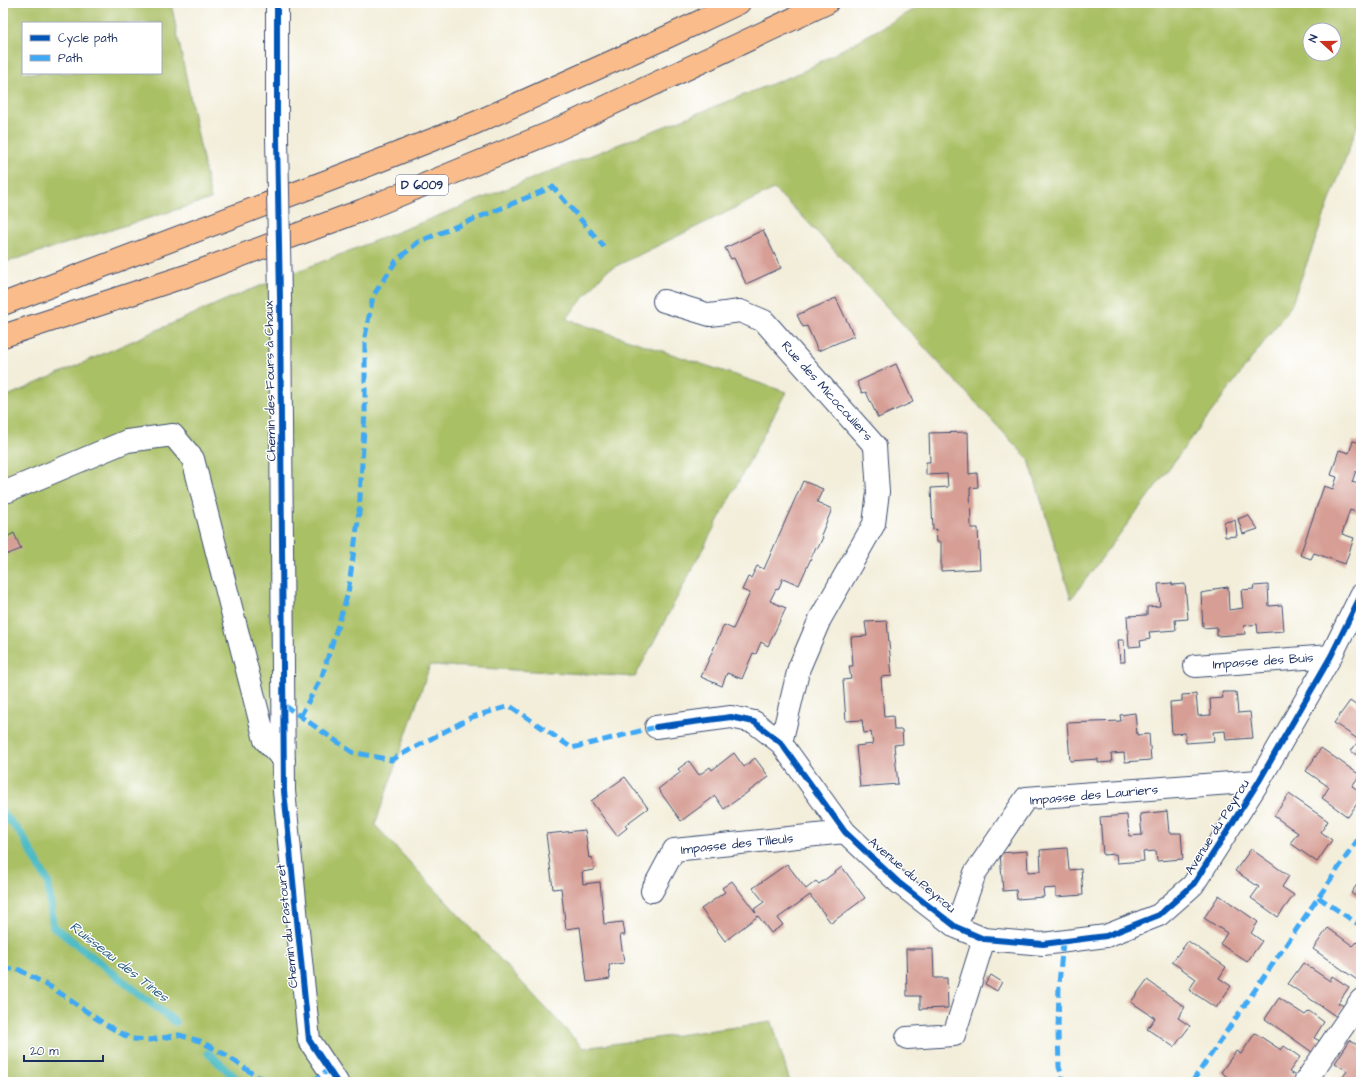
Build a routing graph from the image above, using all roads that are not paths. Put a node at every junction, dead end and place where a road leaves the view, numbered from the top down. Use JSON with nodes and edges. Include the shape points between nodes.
{"nodes":[{"id":1,"x":277,"y":3,"type":"edge"},
{"id":2,"x":739,"y":3,"type":"edge"},
{"id":3,"x":828,"y":3,"type":"edge"},
{"id":4,"x":664,"y":300,"type":"dead end"},
{"id":5,"x":3,"y":304,"type":"edge"},
{"id":6,"x":3,"y":336,"type":"edge"},
{"id":7,"x":8,"y":491,"type":"dead end"},
{"id":8,"x":1361,"y":595,"type":"edge"},
{"id":9,"x":1331,"y":656,"type":"junction"},
{"id":10,"x":1195,"y":666,"type":"dead end"},
{"id":11,"x":656,"y":727,"type":"dead end"},
{"id":12,"x":781,"y":742,"type":"junction"},
{"id":13,"x":284,"y":760,"type":"junction"},
{"id":14,"x":1259,"y":781,"type":"junction"},
{"id":15,"x":845,"y":832,"type":"junction"},
{"id":16,"x":652,"y":891,"type":"dead end"},
{"id":17,"x":956,"y":927,"type":"junction"},
{"id":18,"x":984,"y":939,"type":"junction"},
{"id":19,"x":1361,"y":1000,"type":"edge"},
{"id":20,"x":907,"y":1038,"type":"dead end"},
{"id":21,"x":337,"y":1082,"type":"edge"},
{"id":22,"x":1305,"y":1082,"type":"edge"}],
"edges":[{"from":1,"to":13,"type":"street","name":"Chemin des Fours à Chaux","bridge":true},
{"from":2,"to":5,"type":"main road","number":"D 6009","via":[[475,123]]},
{"from":3,"to":6,"type":"main road","number":"D 6009","via":[[552,132],[363,210],[186,276]]},
{"from":4,"to":12,"type":"street","name":"Rue des Micocouliers","via":[[710,315],[740,311],[764,321],[876,446],[878,492],[874,524],[814,633],[800,668]]},
{"from":7,"to":13,"type":"street","via":[[127,441],[173,435],[193,459],[265,740]]},
{"from":8,"to":9,"type":"street","name":"Avenue du Peyrou"},
{"from":9,"to":10,"type":"street","name":"Impasse des Buis"},
{"from":9,"to":14,"type":"street","name":"Avenue du Peyrou"},
{"from":11,"to":12,"type":"street","name":"Avenue du Peyrou","via":[[731,716],[754,722]]},
{"from":12,"to":15,"type":"street","name":"Avenue du Peyrou"},
{"from":13,"to":21,"type":"street","name":"Chemin du Pastouret","via":[[284,791],[309,1040]]},
{"from":14,"to":17,"type":"street","name":"Impasse des Lauriers","via":[[1026,798],[975,873]]},
{"from":14,"to":18,"type":"street","name":"Avenue du Peyrou","via":[[1193,885],[1158,915],[1106,936],[1043,944]]},
{"from":15,"to":16,"type":"street","name":"Impasse des Tilleuls","via":[[674,850]]},
{"from":15,"to":17,"type":"street","name":"Avenue du Peyrou","via":[[898,882]]},
{"from":17,"to":18,"type":"street","name":"Avenue du Peyrou"},
{"from":18,"to":20,"type":"street","via":[[954,1034]]},
{"from":19,"to":22,"type":"street"}]}
